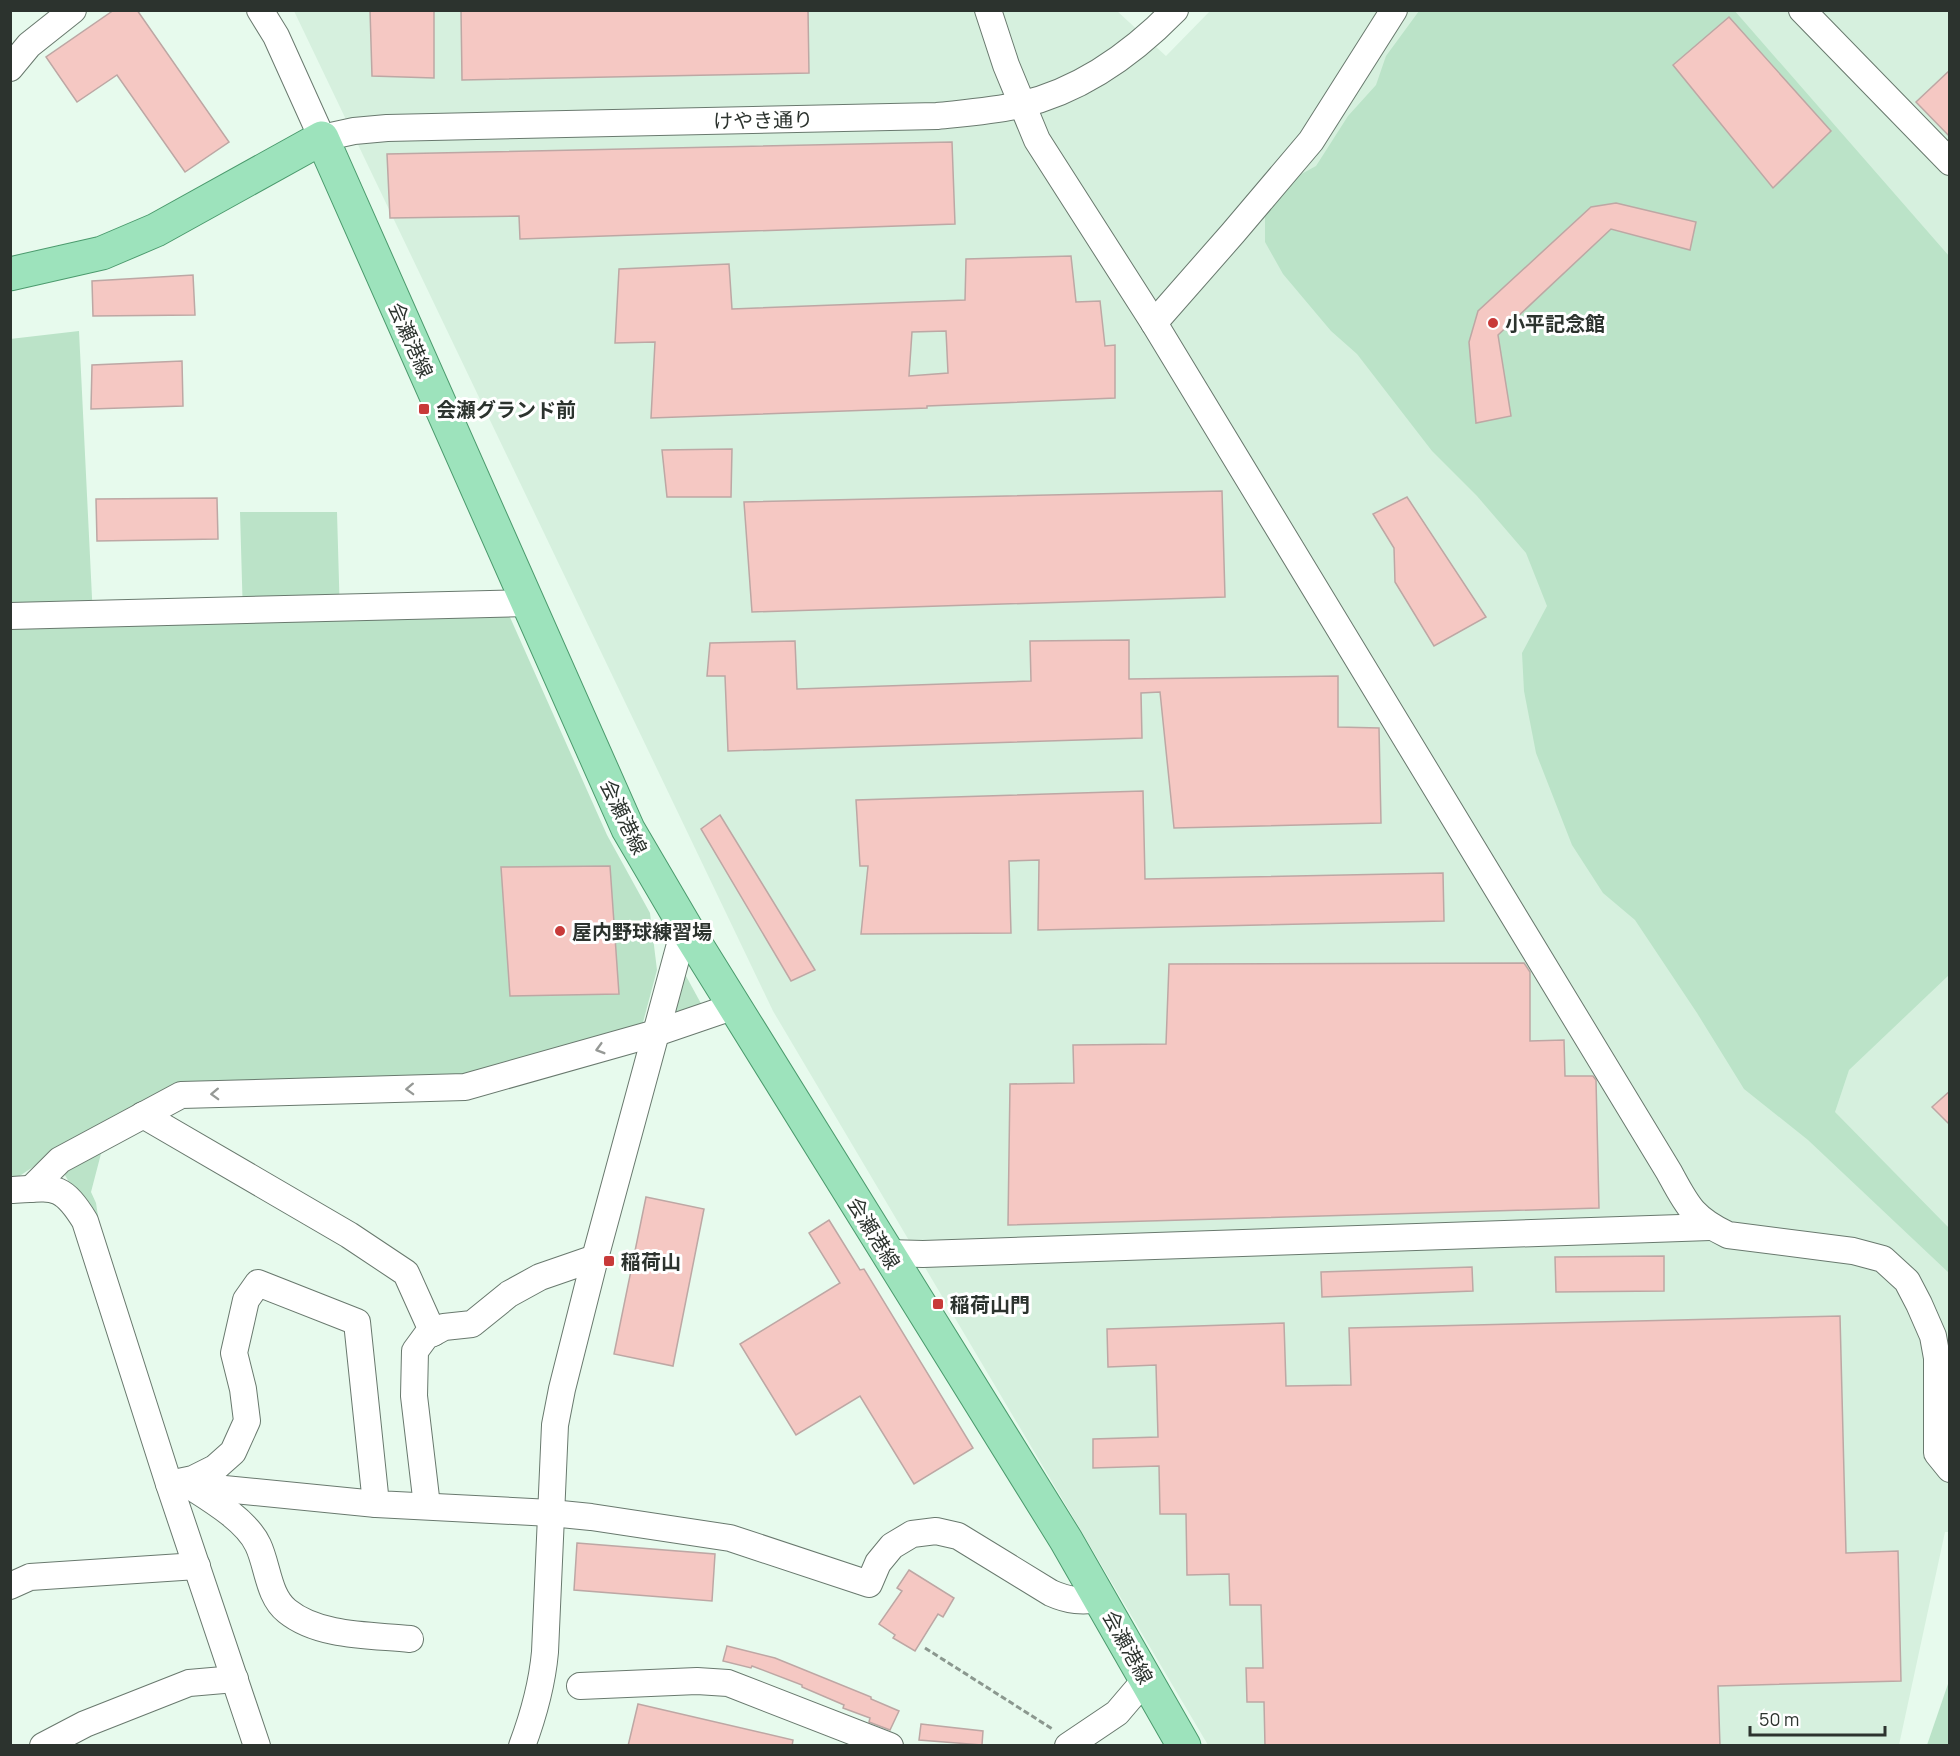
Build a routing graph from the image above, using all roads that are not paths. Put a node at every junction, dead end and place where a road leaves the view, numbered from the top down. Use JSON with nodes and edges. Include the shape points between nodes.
{"nodes":[{"id":1,"x":74,"y":10,"type":"edge"},
{"id":2,"x":260,"y":10,"type":"edge"},
{"id":3,"x":988,"y":10,"type":"edge"},
{"id":4,"x":1175,"y":10,"type":"edge"},
{"id":5,"x":1394,"y":10,"type":"edge"},
{"id":6,"x":1802,"y":10,"type":"edge"},
{"id":7,"x":10,"y":68,"type":"edge"},
{"id":8,"x":1021,"y":104,"type":"junction"},
{"id":9,"x":322,"y":138,"type":"junction"},
{"id":10,"x":1950,"y":162,"type":"edge"},
{"id":11,"x":10,"y":274,"type":"edge"},
{"id":12,"x":1154,"y":323,"type":"junction"},
{"id":13,"x":527,"y":603,"type":"junction"},
{"id":14,"x":10,"y":616,"type":"edge"},
{"id":15,"x":689,"y":933,"type":"junction"},
{"id":16,"x":735,"y":1006,"type":"junction"},
{"id":17,"x":656,"y":1033,"type":"junction"},
{"id":18,"x":143,"y":1115,"type":"junction"},
{"id":19,"x":21,"y":1190,"type":"edge"},
{"id":20,"x":1710,"y":1227,"type":"junction"},
{"id":21,"x":887,"y":1253,"type":"junction"},
{"id":22,"x":595,"y":1258,"type":"junction"},
{"id":23,"x":433,"y":1333,"type":"junction"},
{"id":24,"x":1950,"y":1469,"type":"edge"},
{"id":25,"x":180,"y":1485,"type":"junction"},
{"id":26,"x":376,"y":1504,"type":"junction"},
{"id":27,"x":427,"y":1506,"type":"junction"},
{"id":28,"x":551,"y":1513,"type":"junction"},
{"id":29,"x":197,"y":1566,"type":"junction"},
{"id":30,"x":10,"y":1586,"type":"edge"},
{"id":31,"x":1101,"y":1599,"type":"junction"},
{"id":32,"x":410,"y":1639,"type":"dead end"},
{"id":33,"x":235,"y":1679,"type":"junction"},
{"id":34,"x":1146,"y":1679,"type":"junction"},
{"id":35,"x":580,"y":1686,"type":"dead end"},
{"id":36,"x":1070,"y":1744,"type":"edge"},
{"id":37,"x":43,"y":1746,"type":"edge"},
{"id":38,"x":257,"y":1746,"type":"edge"},
{"id":39,"x":522,"y":1746,"type":"edge"},
{"id":40,"x":890,"y":1746,"type":"edge"},
{"id":41,"x":1184,"y":1746,"type":"edge"}],
"edges":[{"from":1,"to":7,"type":"street","via":[[29,45]]},
{"from":2,"to":9,"type":"street","via":[[276,36]]},
{"from":3,"to":8,"type":"street"},
{"from":4,"to":8,"type":"street","name":"けやき通り","via":[[1138,45],[1096,74]]},
{"from":5,"to":12,"type":"street","via":[[1311,141]]},
{"from":6,"to":10,"type":"street"},
{"from":8,"to":9,"type":"street","name":"けやき通り","via":[[938,116],[387,128]]},
{"from":8,"to":12,"type":"street","via":[[1037,140]]},
{"from":9,"to":11,"type":"main road","via":[[156,230],[102,253]]},
{"from":9,"to":13,"type":"main road","name":"会瀬港線"},
{"from":12,"to":20,"type":"street","via":[[1689,1209]]},
{"from":13,"to":14,"type":"street"},
{"from":13,"to":15,"type":"main road","name":"会瀬港線","via":[[628,829]]},
{"from":15,"to":16,"type":"main road","name":"会瀬港線"},
{"from":15,"to":17,"type":"street","via":[[679,948]]},
{"from":16,"to":17,"type":"street"},
{"from":16,"to":21,"type":"main road","name":"会瀬港線"},
{"from":17,"to":18,"type":"street","one_way":true,"via":[[465,1087],[181,1095]]},
{"from":17,"to":22,"type":"street"},
{"from":18,"to":19,"type":"street","via":[[60,1160]]},
{"from":18,"to":23,"type":"street","via":[[350,1235],[406,1273]]},
{"from":19,"to":25,"type":"street","via":[[55,1189],[67,1196],[85,1221]]},
{"from":20,"to":21,"type":"street"},
{"from":20,"to":24,"type":"street","via":[[1728,1235],[1854,1251],[1883,1259],[1907,1281],[1933,1336],[1937,1358],[1937,1454]]},
{"from":21,"to":31,"type":"main road","name":"会瀬港線"},
{"from":22,"to":23,"type":"street","via":[[540,1277],[509,1294],[472,1324],[444,1327]]},
{"from":22,"to":28,"type":"street","via":[[555,1425]]},
{"from":23,"to":27,"type":"street","via":[[415,1351],[414,1396]]},
{"from":25,"to":26,"type":"street"},
{"from":25,"to":26,"type":"street","via":[[215,1468],[233,1452],[247,1421],[234,1353],[246,1300],[258,1283],[357,1322]]},
{"from":25,"to":29,"type":"street"},
{"from":25,"to":32,"type":"street","via":[[233,1514],[258,1543],[277,1601],[286,1611],[308,1624]]},
{"from":26,"to":27,"type":"street"},
{"from":27,"to":28,"type":"street"},
{"from":28,"to":31,"type":"street","via":[[730,1538],[869,1584],[878,1563],[892,1546],[912,1534],[936,1531],[958,1536],[1066,1600]]},
{"from":28,"to":39,"type":"street","via":[[542,1685]]},
{"from":29,"to":30,"type":"street","via":[[30,1577]]},
{"from":29,"to":33,"type":"street"},
{"from":31,"to":34,"type":"main road","name":"会瀬港線"},
{"from":33,"to":37,"type":"street","via":[[189,1683],[85,1724]]},
{"from":33,"to":38,"type":"street"},
{"from":34,"to":36,"type":"street","via":[[1117,1713]]},
{"from":34,"to":41,"type":"main road","name":"会瀬港線"},
{"from":35,"to":40,"type":"street","via":[[728,1683]]}]}
